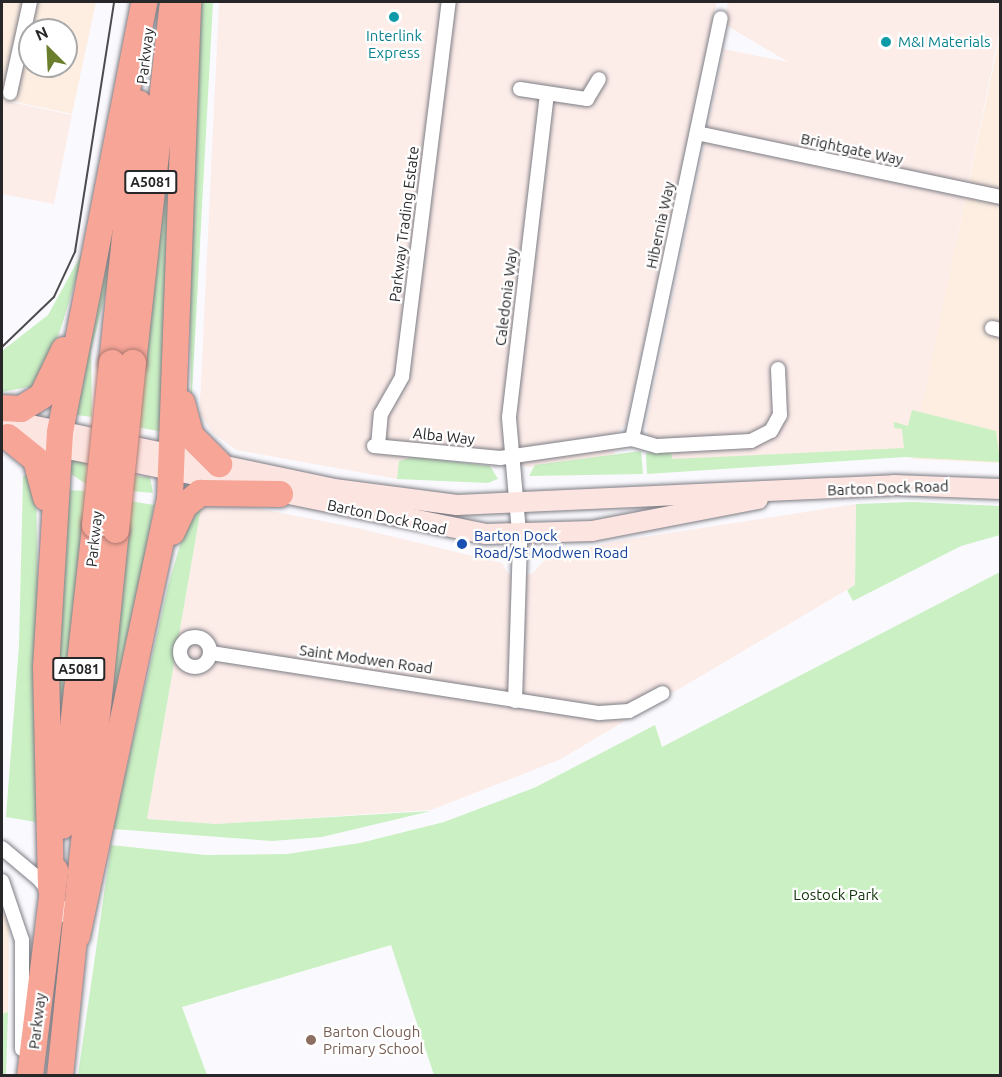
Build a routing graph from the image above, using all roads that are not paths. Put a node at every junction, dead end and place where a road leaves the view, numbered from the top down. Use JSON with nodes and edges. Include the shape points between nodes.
{"nodes":[{"id":1,"x":30,"y":2,"type":"edge"},
{"id":2,"x":144,"y":2,"type":"edge"},
{"id":3,"x":151,"y":2,"type":"edge"},
{"id":4,"x":172,"y":2,"type":"edge"},
{"id":5,"x":188,"y":2,"type":"edge"},
{"id":6,"x":449,"y":2,"type":"edge"},
{"id":7,"x":721,"y":18,"type":"dead end"},
{"id":8,"x":599,"y":79,"type":"dead end"},
{"id":9,"x":520,"y":89,"type":"dead end"},
{"id":10,"x":10,"y":93,"type":"dead end"},
{"id":11,"x":548,"y":94,"type":"junction"},
{"id":12,"x":697,"y":133,"type":"junction"},
{"id":13,"x":1000,"y":198,"type":"edge"},
{"id":14,"x":84,"y":300,"type":"junction"},
{"id":15,"x":179,"y":307,"type":"junction"},
{"id":16,"x":122,"y":363,"type":"junction"},
{"id":17,"x":778,"y":369,"type":"dead end"},
{"id":18,"x":2,"y":408,"type":"edge"},
{"id":19,"x":4,"y":430,"type":"edge"},
{"id":20,"x":59,"y":439,"type":"junction"},
{"id":21,"x":632,"y":439,"type":"junction"},
{"id":22,"x":376,"y":446,"type":"joint"},
{"id":23,"x":511,"y":458,"type":"junction"},
{"id":24,"x":171,"y":461,"type":"junction"},
{"id":25,"x":219,"y":464,"type":"junction"},
{"id":26,"x":1000,"y":489,"type":"edge"},
{"id":27,"x":280,"y":494,"type":"junction"},
{"id":28,"x":775,"y":494,"type":"junction"},
{"id":29,"x":515,"y":504,"type":"junction"},
{"id":30,"x":519,"y":536,"type":"junction"},
{"id":31,"x":149,"y":595,"type":"junction"},
{"id":32,"x":49,"y":619,"type":"junction"},
{"id":33,"x":211,"y":653,"type":"dead end"},
{"id":34,"x":663,"y":693,"type":"dead end"},
{"id":35,"x":515,"y":702,"type":"junction"},
{"id":36,"x":75,"y":814,"type":"junction"},
{"id":37,"x":72,"y":846,"type":"junction"},
{"id":38,"x":2,"y":848,"type":"edge"},
{"id":39,"x":2,"y":881,"type":"edge"},
{"id":40,"x":51,"y":890,"type":"junction"},
{"id":41,"x":77,"y":936,"type":"junction"},
{"id":42,"x":22,"y":1076,"type":"edge"},
{"id":43,"x":30,"y":1076,"type":"edge"},
{"id":44,"x":60,"y":1076,"type":"edge"}],
"edges":[{"from":1,"to":10,"type":"street"},
{"from":2,"to":14,"type":"highway","number":"A5081"},
{"from":3,"to":16,"type":"highway","name":"Parkway","number":"A5081"},
{"from":4,"to":16,"type":"highway","name":"Parkway","number":"A5081"},
{"from":5,"to":15,"type":"highway","number":"A5081"},
{"from":6,"to":22,"type":"street","name":"Parkway Trading Estate","via":[[402,377],[381,414]]},
{"from":7,"to":12,"type":"street","name":"Hibernia Way"},
{"from":8,"to":11,"type":"street","via":[[586,99]]},
{"from":9,"to":11,"type":"street"},
{"from":11,"to":23,"type":"street","name":"Caledonia Way","via":[[510,405]]},
{"from":12,"to":13,"type":"street","name":"Brightgate Way"},
{"from":12,"to":21,"type":"street","name":"Hibernia Way"},
{"from":14,"to":18,"type":"highway","number":"A5081","via":[[42,396],[21,409]]},
{"from":14,"to":20,"type":"highway","number":"A5081"},
{"from":15,"to":24,"type":"highway","number":"A5081"},
{"from":15,"to":25,"type":"highway","number":"A5081","via":[[183,416],[197,444]]},
{"from":16,"to":36,"type":"highway","name":"Parkway","number":"A5081","bridge":true},
{"from":17,"to":21,"type":"street","via":[[780,415],[761,438],[668,446]]},
{"from":19,"to":20,"type":"main road","name":"Barton Dock Road"},
{"from":19,"to":32,"type":"highway","number":"A5081","via":[[29,451],[44,476]]},
{"from":20,"to":24,"type":"main road","name":"Barton Dock Road"},
{"from":20,"to":32,"type":"highway","number":"A5081"},
{"from":21,"to":23,"type":"street"},
{"from":22,"to":23,"type":"street","name":"Alba Way"},
{"from":23,"to":29,"type":"street","name":"Caledonia Way"},
{"from":24,"to":25,"type":"main road","name":"Barton Dock Road"},
{"from":24,"to":27,"type":"main road","name":"Barton Dock Road"},
{"from":24,"to":31,"type":"highway","number":"A5081"},
{"from":25,"to":29,"type":"main road","name":"Barton Dock Road","via":[[386,498]]},
{"from":26,"to":28,"type":"main road","name":"Barton Dock Road","via":[[894,485]]},
{"from":27,"to":30,"type":"main road","name":"Barton Dock Road","via":[[460,531]]},
{"from":27,"to":31,"type":"highway","number":"A5081","via":[[213,490],[194,496],[176,521]]},
{"from":28,"to":29,"type":"main road","name":"Barton Dock Road"},
{"from":28,"to":30,"type":"main road","name":"Barton Dock Road","via":[[629,526]]},
{"from":29,"to":30,"type":"street"},
{"from":30,"to":35,"type":"street"},
{"from":31,"to":36,"type":"highway","number":"A5081"},
{"from":32,"to":36,"type":"highway","number":"A5081"},
{"from":33,"to":35,"type":"street","name":"Saint Modwen Road"},
{"from":34,"to":35,"type":"street","name":"Saint Modwen Road","via":[[616,714]]},
{"from":36,"to":37,"type":"highway","number":"A5081"},
{"from":36,"to":37,"type":"highway","name":"Parkway","number":"A5081"},
{"from":37,"to":40,"type":"highway","number":"A5081"},
{"from":37,"to":41,"type":"highway","number":"A5081"},
{"from":38,"to":40,"type":"street"},
{"from":39,"to":42,"type":"street","via":[[22,940]]},
{"from":40,"to":41,"type":"street"},
{"from":40,"to":43,"type":"highway","name":"Parkway","number":"A5081"},
{"from":41,"to":44,"type":"highway","name":"Parkway","number":"A5081"}]}
